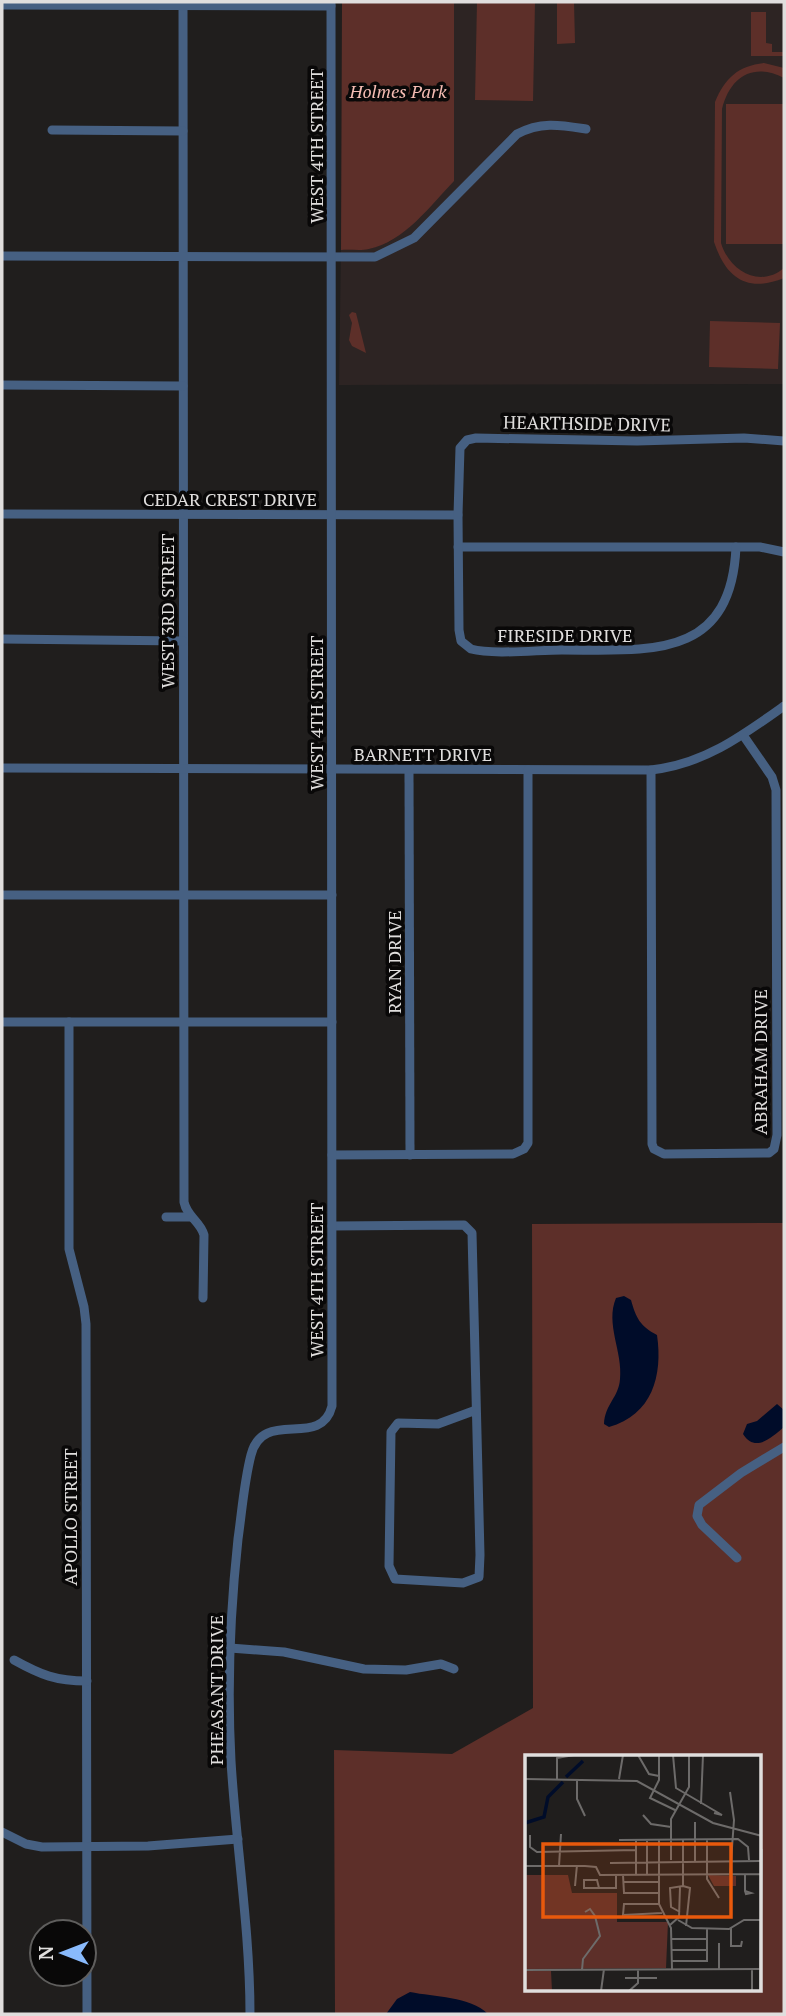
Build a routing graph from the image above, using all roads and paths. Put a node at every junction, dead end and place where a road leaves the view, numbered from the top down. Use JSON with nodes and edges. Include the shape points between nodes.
{"nodes":[{"id":1,"x":183,"y":4,"type":"edge"},
{"id":2,"x":331,"y":4,"type":"edge"},
{"id":3,"x":2,"y":5,"type":"edge"},
{"id":4,"x":586,"y":129,"type":"dead end"},
{"id":5,"x":52,"y":130,"type":"dead end"},
{"id":6,"x":183,"y":131,"type":"junction"},
{"id":7,"x":2,"y":257,"type":"edge"},
{"id":8,"x":183,"y":258,"type":"junction"},
{"id":9,"x":332,"y":259,"type":"junction"},
{"id":10,"x":2,"y":385,"type":"edge"},
{"id":11,"x":183,"y":386,"type":"junction"},
{"id":12,"x":784,"y":441,"type":"edge"},
{"id":13,"x":2,"y":514,"type":"edge"},
{"id":14,"x":183,"y":514,"type":"junction"},
{"id":15,"x":332,"y":514,"type":"junction"},
{"id":16,"x":458,"y":514,"type":"junction"},
{"id":17,"x":458,"y":547,"type":"junction"},
{"id":18,"x":736,"y":547,"type":"junction"},
{"id":19,"x":784,"y":552,"type":"edge"},
{"id":20,"x":2,"y":639,"type":"edge"},
{"id":21,"x":183,"y":641,"type":"junction"},
{"id":22,"x":784,"y":706,"type":"edge"},
{"id":23,"x":743,"y":735,"type":"junction"},
{"id":24,"x":2,"y":768,"type":"edge"},
{"id":25,"x":183,"y":769,"type":"junction"},
{"id":26,"x":332,"y":769,"type":"junction"},
{"id":27,"x":409,"y":770,"type":"junction"},
{"id":28,"x":528,"y":770,"type":"junction"},
{"id":29,"x":651,"y":770,"type":"junction"},
{"id":30,"x":2,"y":895,"type":"edge"},
{"id":31,"x":183,"y":895,"type":"junction"},
{"id":32,"x":332,"y":895,"type":"junction"},
{"id":33,"x":2,"y":1022,"type":"edge"},
{"id":34,"x":69,"y":1022,"type":"junction"},
{"id":35,"x":183,"y":1022,"type":"junction"},
{"id":36,"x":332,"y":1022,"type":"junction"},
{"id":37,"x":332,"y":1155,"type":"junction"},
{"id":38,"x":410,"y":1155,"type":"junction"},
{"id":39,"x":166,"y":1217,"type":"dead end"},
{"id":40,"x":191,"y":1217,"type":"junction"},
{"id":41,"x":332,"y":1226,"type":"junction"},
{"id":42,"x":203,"y":1298,"type":"dead end"},
{"id":43,"x":476,"y":1410,"type":"junction"},
{"id":44,"x":324,"y":1422,"type":"joint"},
{"id":45,"x":784,"y":1447,"type":"edge"},
{"id":46,"x":737,"y":1558,"type":"dead end"},
{"id":47,"x":230,"y":1648,"type":"junction"},
{"id":48,"x":14,"y":1660,"type":"dead end"},
{"id":49,"x":454,"y":1669,"type":"dead end"},
{"id":50,"x":87,"y":1681,"type":"junction"},
{"id":51,"x":2,"y":1832,"type":"edge"},
{"id":52,"x":238,"y":1839,"type":"junction"},
{"id":53,"x":87,"y":1847,"type":"junction"},
{"id":54,"x":87,"y":2014,"type":"edge"},
{"id":55,"x":250,"y":2014,"type":"edge"}],
"edges":[{"from":1,"to":2,"type":"street"},
{"from":1,"to":3,"type":"street"},
{"from":1,"to":6,"type":"street","name":"WEST 3RD STREET"},
{"from":2,"to":9,"type":"street","name":"WEST 4TH STREET"},
{"from":4,"to":9,"type":"street","via":[[553,123],[527,128],[506,143],[414,238],[375,257]]},
{"from":5,"to":6,"type":"street"},
{"from":6,"to":8,"type":"street","name":"WEST 3RD STREET"},
{"from":7,"to":8,"type":"street"},
{"from":8,"to":9,"type":"street"},
{"from":8,"to":11,"type":"street","name":"WEST 3RD STREET"},
{"from":9,"to":15,"type":"street","name":"WEST 4TH STREET"},
{"from":10,"to":11,"type":"street"},
{"from":11,"to":14,"type":"street","name":"WEST 3RD STREET"},
{"from":12,"to":16,"type":"street","name":"HEARTHSIDE DRIVE","via":[[472,439],[459,455]]},
{"from":13,"to":14,"type":"street","name":"CEDAR CREST DRIVE"},
{"from":14,"to":15,"type":"street","name":"CEDAR CREST DRIVE"},
{"from":14,"to":21,"type":"street","name":"WEST 3RD STREET"},
{"from":15,"to":16,"type":"street","name":"CEDAR CREST DRIVE"},
{"from":15,"to":26,"type":"street","name":"WEST 4TH STREET"},
{"from":16,"to":17,"type":"street","name":"FIRESIDE DRIVE"},
{"from":17,"to":18,"type":"street"},
{"from":17,"to":18,"type":"street","name":"FIRESIDE DRIVE","via":[[460,635],[465,645],[477,651],[644,650],[679,643],[708,624],[722,605],[732,582]]},
{"from":18,"to":19,"type":"street"},
{"from":20,"to":21,"type":"street"},
{"from":21,"to":25,"type":"street","name":"WEST 3RD STREET"},
{"from":22,"to":23,"type":"street","name":"BARNETT DRIVE"},
{"from":23,"to":29,"type":"street","name":"BARNETT DRIVE","via":[[701,758]]},
{"from":23,"to":29,"type":"street","name":"ABRAHAM DRIVE","via":[[776,790],[777,1135],[769,1153],[664,1154],[652,1144]]},
{"from":24,"to":25,"type":"street","name":"BARNETT DRIVE"},
{"from":25,"to":26,"type":"street","name":"BARNETT DRIVE"},
{"from":25,"to":31,"type":"street","name":"WEST 3RD STREET"},
{"from":26,"to":27,"type":"street","name":"BARNETT DRIVE"},
{"from":26,"to":32,"type":"street","name":"WEST 4TH STREET"},
{"from":27,"to":28,"type":"street","name":"BARNETT DRIVE"},
{"from":27,"to":38,"type":"street","name":"RYAN DRIVE"},
{"from":28,"to":29,"type":"street","name":"BARNETT DRIVE"},
{"from":28,"to":38,"type":"street","via":[[529,1136],[524,1149],[513,1154]]},
{"from":30,"to":31,"type":"street"},
{"from":31,"to":32,"type":"street"},
{"from":31,"to":35,"type":"street","name":"WEST 3RD STREET"},
{"from":32,"to":36,"type":"street","name":"WEST 4TH STREET"},
{"from":33,"to":34,"type":"street"},
{"from":34,"to":35,"type":"street"},
{"from":34,"to":50,"type":"street","name":"APOLLO STREET","via":[[69,1249],[86,1324]]},
{"from":35,"to":36,"type":"street"},
{"from":35,"to":40,"type":"street","name":"WEST 3RD STREET","via":[[184,1202]]},
{"from":36,"to":37,"type":"street","name":"WEST 4TH STREET"},
{"from":37,"to":38,"type":"street"},
{"from":37,"to":41,"type":"street","name":"WEST 4TH STREET"},
{"from":39,"to":40,"type":"street"},
{"from":40,"to":42,"type":"street","name":"WEST 3RD STREET","via":[[204,1235]]},
{"from":41,"to":43,"type":"street","via":[[469,1228]]},
{"from":41,"to":44,"type":"street","name":"WEST 4TH STREET","via":[[332,1406]]},
{"from":43,"to":43,"type":"street","via":[[438,1424],[398,1423],[391,1432],[389,1566],[395,1579],[463,1583],[479,1577]]},
{"from":44,"to":47,"type":"street","name":"PHEASANT DRIVE","via":[[313,1428],[271,1431],[252,1451]]},
{"from":45,"to":46,"type":"street","via":[[699,1505],[697,1516],[702,1525]]},
{"from":47,"to":49,"type":"street","via":[[284,1652],[364,1669],[406,1670],[442,1664]]},
{"from":47,"to":52,"type":"street","name":"PHEASANT DRIVE","via":[[231,1760]]},
{"from":48,"to":50,"type":"street","via":[[62,1681]]},
{"from":50,"to":53,"type":"street","name":"APOLLO STREET"},
{"from":51,"to":53,"type":"street","via":[[34,1846]]},
{"from":52,"to":53,"type":"street"},
{"from":52,"to":55,"type":"street","name":"PHEASANT DRIVE"},
{"from":53,"to":54,"type":"street","name":"APOLLO STREET"}]}
